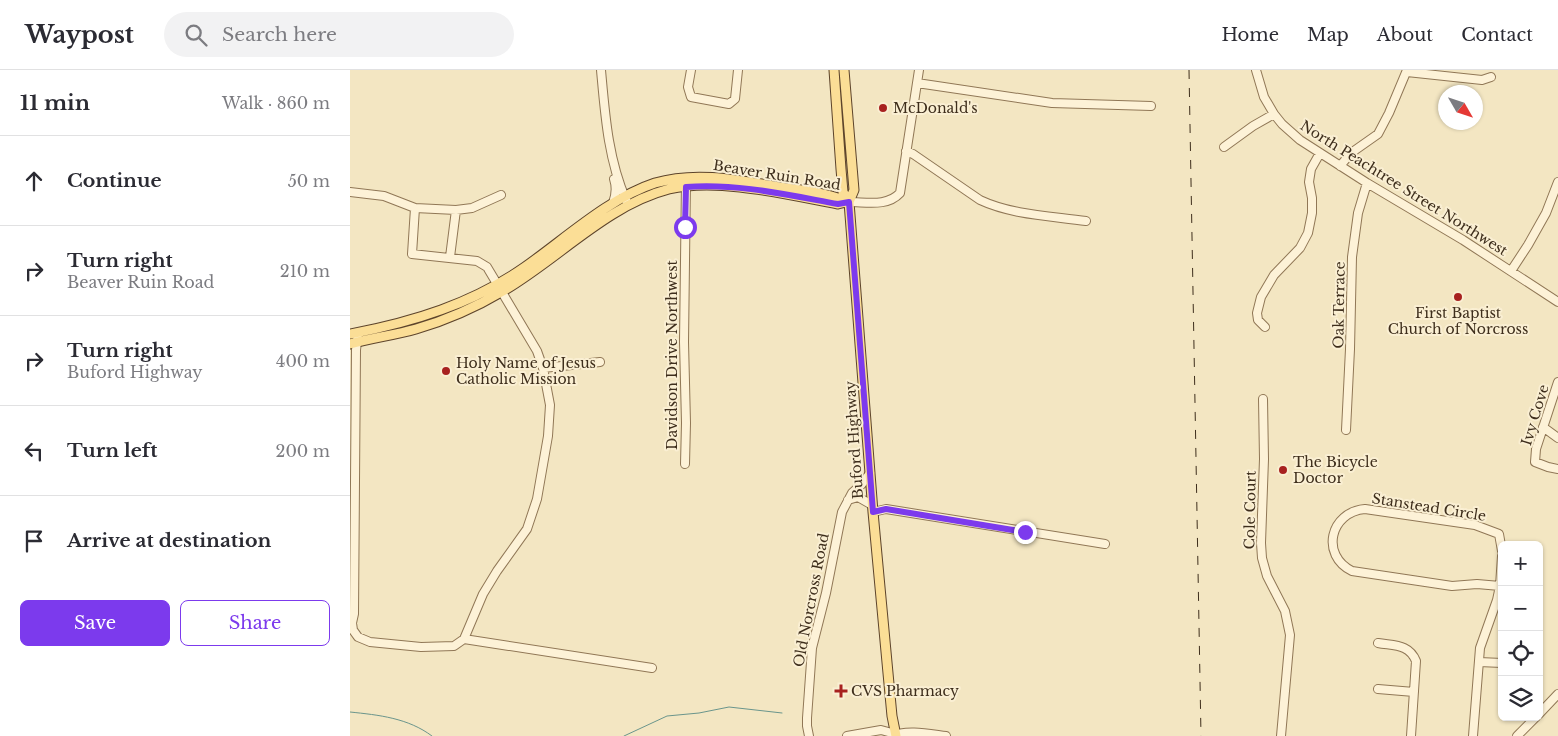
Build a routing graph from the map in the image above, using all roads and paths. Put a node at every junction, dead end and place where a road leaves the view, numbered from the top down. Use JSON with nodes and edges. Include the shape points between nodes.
{"nodes":[{"id":1,"x":601,"y":70,"type":"edge"},
{"id":2,"x":690,"y":70,"type":"edge"},
{"id":3,"x":738,"y":70,"type":"edge"},
{"id":4,"x":834,"y":70,"type":"edge"},
{"id":5,"x":844,"y":70,"type":"edge"},
{"id":6,"x":919,"y":70,"type":"edge"},
{"id":7,"x":1256,"y":70,"type":"edge"},
{"id":8,"x":1407,"y":71,"type":"edge"},
{"id":9,"x":1491,"y":77,"type":"dead end"},
{"id":10,"x":917,"y":83,"type":"junction"},
{"id":11,"x":1151,"y":106,"type":"dead end"},
{"id":12,"x":1274,"y":114,"type":"junction"},
{"id":13,"x":608,"y":138,"type":"junction"},
{"id":14,"x":1224,"y":147,"type":"dead end"},
{"id":15,"x":906,"y":151,"type":"junction"},
{"id":16,"x":1320,"y":153,"type":"junction"},
{"id":17,"x":1340,"y":166,"type":"junction"},
{"id":18,"x":840,"y":169,"type":"junction"},
{"id":19,"x":686,"y":182,"type":"junction"},
{"id":20,"x":1558,"y":182,"type":"edge"},
{"id":21,"x":1367,"y":183,"type":"junction"},
{"id":22,"x":350,"y":192,"type":"edge"},
{"id":23,"x":826,"y":194,"type":"junction"},
{"id":24,"x":501,"y":195,"type":"dead end"},
{"id":25,"x":626,"y":201,"type":"junction"},
{"id":26,"x":849,"y":202,"type":"junction"},
{"id":27,"x":613,"y":203,"type":"junction"},
{"id":28,"x":415,"y":208,"type":"junction"},
{"id":29,"x":456,"y":210,"type":"junction"},
{"id":30,"x":1086,"y":221,"type":"dead end"},
{"id":31,"x":450,"y":257,"type":"junction"},
{"id":32,"x":1511,"y":271,"type":"junction"},
{"id":33,"x":499,"y":288,"type":"junction"},
{"id":34,"x":1558,"y":302,"type":"edge"},
{"id":35,"x":1264,"y":327,"type":"dead end"},
{"id":36,"x":354,"y":338,"type":"edge"},
{"id":37,"x":600,"y":362,"type":"dead end"},
{"id":38,"x":543,"y":368,"type":"junction"},
{"id":39,"x":1558,"y":382,"type":"edge"},
{"id":40,"x":1263,"y":399,"type":"dead end"},
{"id":41,"x":1543,"y":427,"type":"junction"},
{"id":42,"x":1346,"y":430,"type":"dead end"},
{"id":43,"x":1558,"y":438,"type":"edge"},
{"id":44,"x":685,"y":464,"type":"dead end"},
{"id":45,"x":1558,"y":469,"type":"edge"},
{"id":46,"x":870,"y":474,"type":"junction"},
{"id":47,"x":848,"y":500,"type":"junction"},
{"id":48,"x":872,"y":509,"type":"junction"},
{"id":49,"x":1500,"y":541,"type":"edge"},
{"id":50,"x":1105,"y":544,"type":"dead end"},
{"id":51,"x":1498,"y":586,"type":"edge"},
{"id":52,"x":1498,"y":600,"type":"edge"},
{"id":53,"x":464,"y":639,"type":"junction"},
{"id":54,"x":1378,"y":643,"type":"dead end"},
{"id":55,"x":1479,"y":662,"type":"junction"},
{"id":56,"x":1498,"y":663,"type":"edge"},
{"id":57,"x":652,"y":668,"type":"dead end"},
{"id":58,"x":1378,"y":689,"type":"dead end"},
{"id":59,"x":1414,"y":692,"type":"junction"},
{"id":60,"x":1558,"y":694,"type":"edge"},
{"id":61,"x":1543,"y":710,"type":"edge"},
{"id":62,"x":1532,"y":721,"type":"edge"},
{"id":63,"x":894,"y":735,"type":"edge"},
{"id":64,"x":809,"y":736,"type":"edge"},
{"id":65,"x":847,"y":736,"type":"edge"},
{"id":66,"x":946,"y":736,"type":"edge"},
{"id":67,"x":1281,"y":736,"type":"edge"},
{"id":68,"x":1411,"y":736,"type":"edge"},
{"id":69,"x":1473,"y":736,"type":"edge"},
{"id":70,"x":1517,"y":736,"type":"edge"}],
"edges":[{"from":1,"to":13,"type":"street"},
{"from":2,"to":3,"type":"street","via":[[688,88],[691,97],[730,104],[735,99]]},
{"from":4,"to":18,"type":"main road","name":"Buford Highway"},
{"from":5,"to":26,"type":"main road","name":"Buford Highway","via":[[854,190]]},
{"from":6,"to":10,"type":"street"},
{"from":7,"to":12,"type":"street","name":"North Peachtree Street Northwest","via":[[1264,97]]},
{"from":8,"to":9,"type":"street","via":[[1482,80]]},
{"from":8,"to":17,"type":"street","via":[[1378,134],[1350,153]]},
{"from":10,"to":11,"type":"street","via":[[1052,103]]},
{"from":10,"to":15,"type":"street"},
{"from":12,"to":14,"type":"street"},
{"from":12,"to":16,"type":"street","name":"North Peachtree Street Northwest","via":[[1300,140]]},
{"from":13,"to":25,"type":"street"},
{"from":13,"to":27,"type":"street","via":[[609,161],[616,186]]},
{"from":15,"to":26,"type":"street","via":[[902,186],[895,198],[886,202]]},
{"from":15,"to":30,"type":"street","via":[[980,200],[998,208]]},
{"from":16,"to":17,"type":"street","name":"North Peachtree Street Northwest"},
{"from":16,"to":35,"type":"street","via":[[1311,169],[1309,182],[1312,213],[1308,233],[1300,248],[1274,275],[1261,297],[1257,313]]},
{"from":17,"to":21,"type":"street","name":"North Peachtree Street Northwest"},
{"from":18,"to":23,"type":"main road","via":[[840,183],[831,194]]},
{"from":18,"to":26,"type":"main road","name":"Buford Highway","via":[[843,192]]},
{"from":19,"to":23,"type":"main road","name":"Beaver Ruin Road","via":[[706,177],[725,178]]},
{"from":19,"to":25,"type":"main road","name":"Beaver Ruin Road","via":[[654,184]]},
{"from":19,"to":26,"type":"main road","name":"Beaver Ruin Road","via":[[838,204]]},
{"from":19,"to":44,"type":"street","name":"Davidson Drive Northwest"},
{"from":20,"to":32,"type":"street","via":[[1546,213]]},
{"from":21,"to":32,"type":"street","name":"North Peachtree Street Northwest"},
{"from":21,"to":42,"type":"street","name":"Oak Terrace","via":[[1358,213],[1352,257]]},
{"from":22,"to":28,"type":"street","via":[[384,196]]},
{"from":23,"to":26,"type":"main road","name":"Beaver Ruin Road"},
{"from":24,"to":29,"type":"street","via":[[472,208]]},
{"from":25,"to":27,"type":"main road","name":"Beaver Ruin Road"},
{"from":25,"to":33,"type":"main road","name":"Beaver Ruin Road","via":[[534,271]]},
{"from":26,"to":46,"type":"main road","name":"Buford Highway"},
{"from":27,"to":33,"type":"main road","name":"Beaver Ruin Road"},
{"from":28,"to":29,"type":"street"},
{"from":28,"to":31,"type":"street","via":[[412,254]]},
{"from":29,"to":31,"type":"street"},
{"from":31,"to":33,"type":"street","via":[[477,261],[486,267]]},
{"from":32,"to":34,"type":"street","name":"North Peachtree Street Northwest"},
{"from":33,"to":36,"type":"main road","name":"Beaver Ruin Road","via":[[433,314]]},
{"from":33,"to":38,"type":"street"},
{"from":36,"to":53,"type":"street","via":[[353,630],[358,637],[376,644],[454,646]]},
{"from":37,"to":38,"type":"street"},
{"from":38,"to":53,"type":"street","via":[[550,412],[533,514],[527,529],[483,594]]},
{"from":39,"to":41,"type":"street","name":"Ivy Cove"},
{"from":40,"to":67,"type":"street","name":"Cole Court","via":[[1262,558],[1267,576],[1285,611],[1290,635]]},
{"from":41,"to":43,"type":"street"},
{"from":41,"to":45,"type":"street","name":"Ivy Cove","via":[[1536,449],[1536,462]]},
{"from":46,"to":47,"type":"street","name":"Old Norcross Road"},
{"from":46,"to":48,"type":"main road","name":"Buford Highway"},
{"from":47,"to":48,"type":"street","via":[[858,497]]},
{"from":47,"to":64,"type":"street","name":"Old Norcross Road","via":[[842,512],[812,648],[807,718]]},
{"from":48,"to":50,"type":"street"},
{"from":48,"to":63,"type":"main road","name":"Buford Highway"},
{"from":49,"to":51,"type":"street","name":"Stanstead Circle","via":[[1499,534],[1476,525],[1366,509],[1348,513],[1340,520],[1333,547],[1344,567],[1352,571],[1452,586]]},
{"from":52,"to":55,"type":"street","via":[[1480,648]]},
{"from":53,"to":57,"type":"street"},
{"from":54,"to":59,"type":"street","via":[[1413,653],[1416,662]]},
{"from":55,"to":56,"type":"street"},
{"from":55,"to":69,"type":"street"},
{"from":58,"to":59,"type":"street"},
{"from":59,"to":68,"type":"street"},
{"from":60,"to":61,"type":"street"},
{"from":62,"to":70,"type":"street"},
{"from":63,"to":65,"type":"street","via":[[881,730]]},
{"from":63,"to":66,"type":"street"}]}
